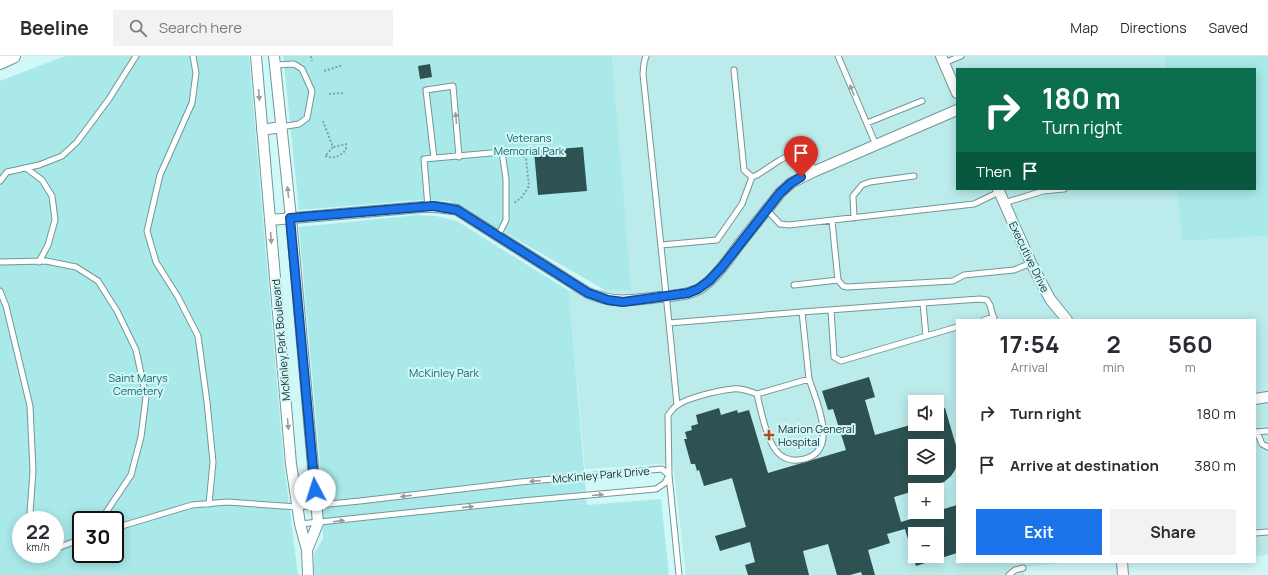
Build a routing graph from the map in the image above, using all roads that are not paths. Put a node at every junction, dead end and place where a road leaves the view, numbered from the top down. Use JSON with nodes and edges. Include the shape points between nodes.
{"nodes":[{"id":1,"x":13,"y":56,"type":"edge"},
{"id":2,"x":136,"y":56,"type":"edge"},
{"id":3,"x":193,"y":56,"type":"edge"},
{"id":4,"x":256,"y":56,"type":"edge"},
{"id":5,"x":646,"y":56,"type":"edge"},
{"id":6,"x":838,"y":56,"type":"edge"},
{"id":7,"x":961,"y":56,"type":"edge"},
{"id":8,"x":274,"y":60,"type":"edge"},
{"id":9,"x":942,"y":60,"type":"edge"},
{"id":10,"x":0,"y":62,"type":"edge"},
{"id":11,"x":734,"y":70,"type":"dead end"},
{"id":12,"x":956,"y":91,"type":"edge"},
{"id":13,"x":922,"y":101,"type":"dead end"},
{"id":14,"x":956,"y":110,"type":"edge"},
{"id":15,"x":867,"y":123,"type":"junction"},
{"id":16,"x":281,"y":127,"type":"junction"},
{"id":17,"x":262,"y":130,"type":"junction"},
{"id":18,"x":876,"y":144,"type":"junction"},
{"id":19,"x":459,"y":157,"type":"junction"},
{"id":20,"x":434,"y":158,"type":"junction"},
{"id":21,"x":26,"y":168,"type":"junction"},
{"id":22,"x":814,"y":171,"type":"junction"},
{"id":23,"x":914,"y":176,"type":"dead end"},
{"id":24,"x":752,"y":177,"type":"junction"},
{"id":25,"x":0,"y":181,"type":"edge"},
{"id":26,"x":999,"y":190,"type":"edge"},
{"id":27,"x":1054,"y":190,"type":"edge"},
{"id":28,"x":1004,"y":203,"type":"junction"},
{"id":29,"x":428,"y":207,"type":"junction"},
{"id":30,"x":766,"y":210,"type":"junction"},
{"id":31,"x":290,"y":218,"type":"junction"},
{"id":32,"x":854,"y":218,"type":"junction"},
{"id":33,"x":270,"y":220,"type":"junction"},
{"id":34,"x":832,"y":220,"type":"junction"},
{"id":35,"x":498,"y":236,"type":"junction"},
{"id":36,"x":661,"y":245,"type":"junction"},
{"id":37,"x":0,"y":262,"type":"edge"},
{"id":38,"x":39,"y":262,"type":"junction"},
{"id":39,"x":1031,"y":263,"type":"junction"},
{"id":40,"x":838,"y":280,"type":"junction"},
{"id":41,"x":794,"y":285,"type":"dead end"},
{"id":42,"x":0,"y":291,"type":"edge"},
{"id":43,"x":666,"y":296,"type":"junction"},
{"id":44,"x":923,"y":303,"type":"junction"},
{"id":45,"x":831,"y":310,"type":"junction"},
{"id":46,"x":802,"y":312,"type":"junction"},
{"id":47,"x":994,"y":319,"type":"edge"},
{"id":48,"x":1066,"y":319,"type":"edge"},
{"id":49,"x":668,"y":323,"type":"junction"},
{"id":50,"x":956,"y":327,"type":"edge"},
{"id":51,"x":926,"y":336,"type":"junction"},
{"id":52,"x":810,"y":379,"type":"junction"},
{"id":53,"x":756,"y":394,"type":"junction"},
{"id":54,"x":1268,"y":398,"type":"edge"},
{"id":55,"x":1256,"y":399,"type":"edge"},
{"id":56,"x":677,"y":405,"type":"junction"},
{"id":57,"x":1268,"y":431,"type":"edge"},
{"id":58,"x":1256,"y":432,"type":"edge"},
{"id":59,"x":1268,"y":447,"type":"edge"},
{"id":60,"x":669,"y":475,"type":"junction"},
{"id":61,"x":209,"y":504,"type":"junction"},
{"id":62,"x":316,"y":505,"type":"junction"},
{"id":63,"x":298,"y":507,"type":"junction"},
{"id":64,"x":30,"y":511,"type":"edge"},
{"id":65,"x":107,"y":511,"type":"edge"},
{"id":66,"x":318,"y":523,"type":"junction"},
{"id":67,"x":300,"y":524,"type":"junction"},
{"id":68,"x":124,"y":525,"type":"edge"},
{"id":69,"x":1268,"y":532,"type":"edge"},
{"id":70,"x":1256,"y":533,"type":"edge"},
{"id":71,"x":307,"y":550,"type":"junction"},
{"id":72,"x":1122,"y":563,"type":"edge"},
{"id":73,"x":1023,"y":568,"type":"dead end"},
{"id":74,"x":308,"y":575,"type":"edge"},
{"id":75,"x":679,"y":575,"type":"edge"},
{"id":76,"x":1009,"y":575,"type":"edge"},
{"id":77,"x":1123,"y":575,"type":"edge"}],
"edges":[{"from":1,"to":10,"type":"main road"},
{"from":2,"to":21,"type":"lane","via":[[109,99],[77,142],[62,156]]},
{"from":3,"to":61,"type":"lane","via":[[196,73],[192,103],[160,175],[147,232],[156,262],[198,336],[208,402],[213,462]]},
{"from":4,"to":17,"type":"street","name":"McKinley Park Boulevard","one_way":true},
{"from":5,"to":36,"type":"lane","via":[[643,74]]},
{"from":15,"to":6,"type":"lane","one_way":true},
{"from":7,"to":9,"type":"lane"},
{"from":8,"to":16,"type":"street","name":"McKinley Park Boulevard"},
{"from":8,"to":16,"type":"lane","via":[[294,64],[302,69],[312,91],[307,118],[299,124]]},
{"from":9,"to":12,"type":"street"},
{"from":11,"to":24,"type":"lane","via":[[744,170]]},
{"from":13,"to":15,"type":"lane"},
{"from":14,"to":18,"type":"street"},
{"from":15,"to":18,"type":"lane"},
{"from":16,"to":17,"type":"street"},
{"from":31,"to":16,"type":"street","name":"McKinley Park Boulevard","one_way":true},
{"from":17,"to":33,"type":"street","name":"McKinley Park Boulevard"},
{"from":18,"to":22,"type":"street"},
{"from":19,"to":20,"type":"lane"},
{"from":19,"to":20,"type":"lane","one_way":true,"via":[[453,86],[426,90]]},
{"from":19,"to":35,"type":"lane","via":[[502,152],[506,179],[506,220]]},
{"from":20,"to":29,"type":"lane","via":[[424,159]]},
{"from":21,"to":25,"type":"lane","via":[[7,172]]},
{"from":21,"to":38,"type":"lane","via":[[42,180],[52,196],[55,220],[48,245]]},
{"from":22,"to":24,"type":"lane","via":[[805,148]]},
{"from":22,"to":30,"type":"street","via":[[791,183]]},
{"from":23,"to":32,"type":"lane","via":[[862,185],[853,196]]},
{"from":24,"to":36,"type":"lane","via":[[742,204],[717,240]]},
{"from":26,"to":28,"type":"street","name":"Executive Drive"},
{"from":26,"to":32,"type":"lane","via":[[974,204]]},
{"from":27,"to":28,"type":"lane"},
{"from":28,"to":39,"type":"street","name":"Executive Drive"},
{"from":29,"to":31,"type":"street"},
{"from":29,"to":35,"type":"street","via":[[457,210]]},
{"from":30,"to":34,"type":"lane","via":[[780,224],[789,226]]},
{"from":30,"to":43,"type":"street","via":[[709,281],[688,293]]},
{"from":31,"to":33,"type":"street"},
{"from":31,"to":62,"type":"street","name":"McKinley Park Boulevard"},
{"from":32,"to":34,"type":"lane"},
{"from":33,"to":63,"type":"street","name":"McKinley Park Boulevard","one_way":true},
{"from":34,"to":40,"type":"lane"},
{"from":35,"to":43,"type":"street","via":[[599,298],[623,302]]},
{"from":36,"to":43,"type":"lane"},
{"from":37,"to":38,"type":"lane"},
{"from":38,"to":65,"type":"lane","via":[[76,267],[98,281],[117,311],[136,350],[146,397],[141,437],[131,476]]},
{"from":39,"to":40,"type":"lane","via":[[1014,270],[964,275],[954,281],[847,287]]},
{"from":39,"to":48,"type":"street","name":"Executive Drive","via":[[1050,299]]},
{"from":40,"to":41,"type":"lane"},
{"from":42,"to":64,"type":"lane","via":[[6,306],[30,406],[33,471]]},
{"from":43,"to":49,"type":"lane"},
{"from":44,"to":45,"type":"lane"},
{"from":44,"to":47,"type":"lane","via":[[987,300]]},
{"from":44,"to":51,"type":"lane"},
{"from":45,"to":46,"type":"lane"},
{"from":45,"to":51,"type":"lane","via":[[834,357],[841,361]]},
{"from":46,"to":49,"type":"lane"},
{"from":46,"to":52,"type":"lane"},
{"from":49,"to":56,"type":"lane"},
{"from":50,"to":51,"type":"lane"},
{"from":52,"to":53,"type":"lane"},
{"from":52,"to":53,"type":"lane","via":[[824,432],[819,449],[805,459],[788,459],[774,449]]},
{"from":53,"to":56,"type":"lane","via":[[733,389],[693,398]]},
{"from":54,"to":55,"type":"street"},
{"from":56,"to":60,"type":"lane","via":[[668,414]]},
{"from":57,"to":58,"type":"lane"},
{"from":58,"to":59,"type":"lane","via":[[1262,444]]},
{"from":60,"to":62,"type":"lane","name":"McKinley Park Drive","one_way":true,"via":[[662,469]]},
{"from":66,"to":60,"type":"lane","name":"McKinley Park Drive","one_way":true,"via":[[656,489],[665,483]]},
{"from":60,"to":75,"type":"lane"},
{"from":61,"to":63,"type":"lane","name":"McKinley Park Drive","via":[[227,502]]},
{"from":61,"to":68,"type":"lane","name":"McKinley Park Drive","via":[[192,505]]},
{"from":62,"to":63,"type":"lane","name":"McKinley Park Drive"},
{"from":62,"to":66,"type":"street","name":"McKinley Park Boulevard"},
{"from":63,"to":67,"type":"street","name":"McKinley Park Boulevard"},
{"from":66,"to":67,"type":"lane","name":"McKinley Park Drive"},
{"from":66,"to":71,"type":"street","name":"McKinley Park Boulevard"},
{"from":67,"to":71,"type":"street","name":"McKinley Park Boulevard"},
{"from":69,"to":70,"type":"lane"},
{"from":71,"to":74,"type":"street","name":"McKinley Park Boulevard"},
{"from":72,"to":77,"type":"street"},
{"from":73,"to":76,"type":"lane"}]}
